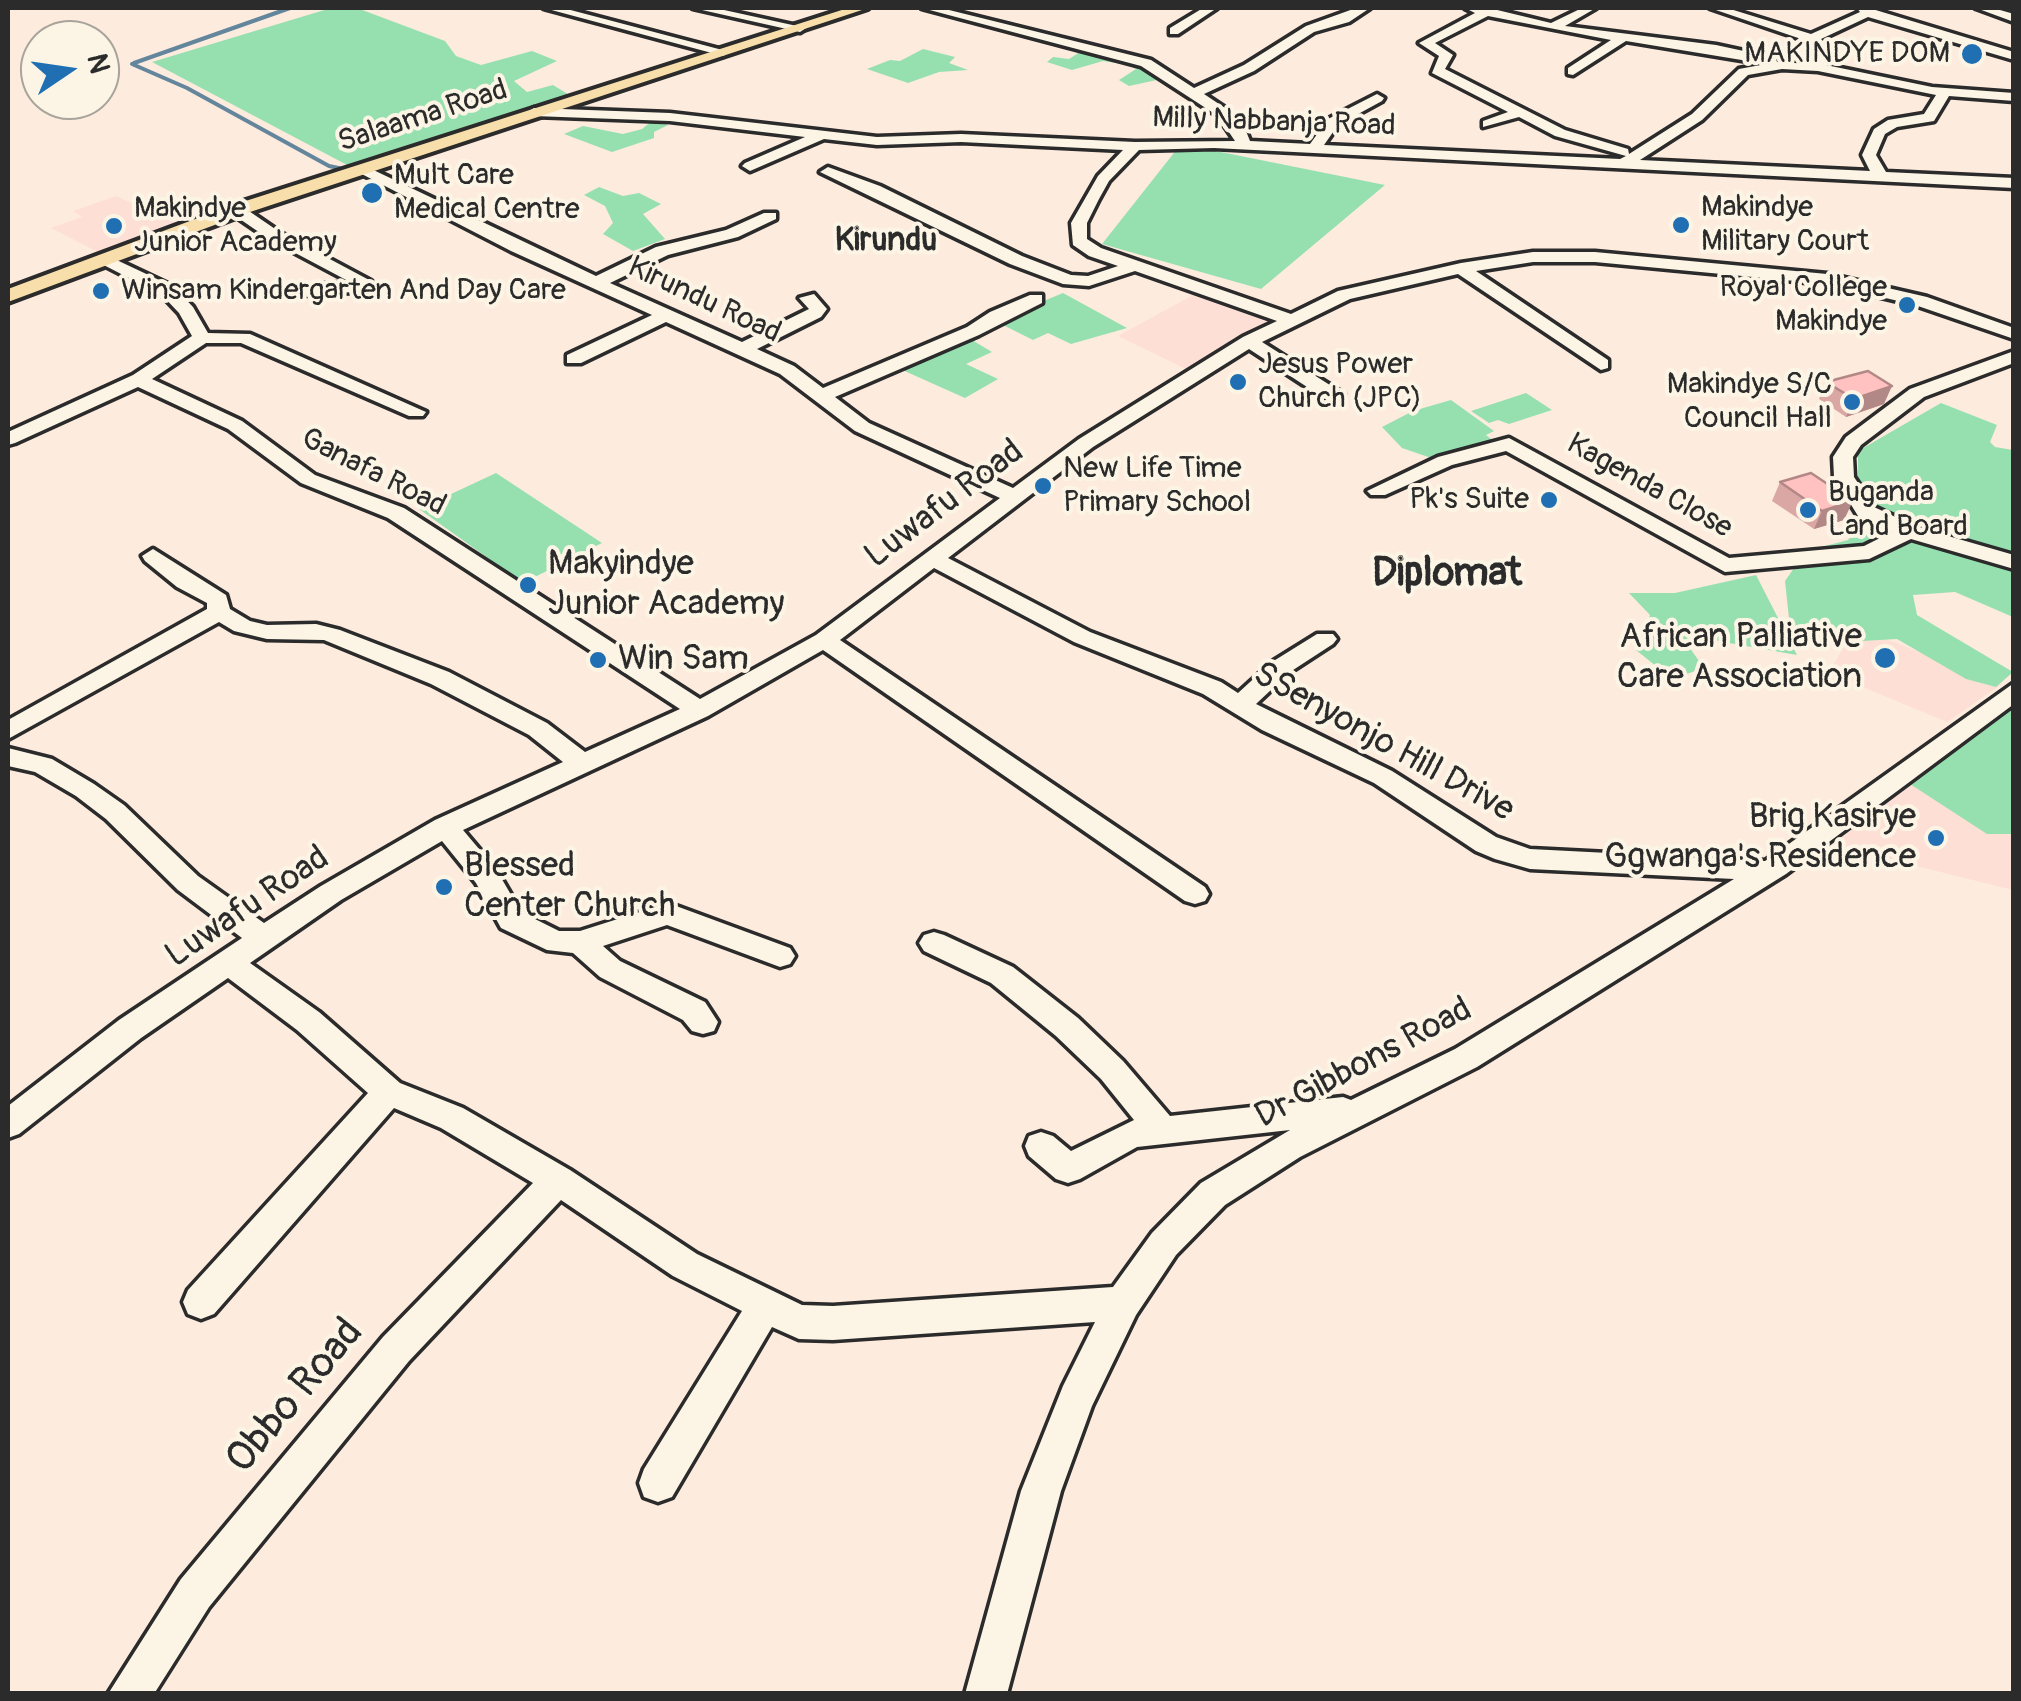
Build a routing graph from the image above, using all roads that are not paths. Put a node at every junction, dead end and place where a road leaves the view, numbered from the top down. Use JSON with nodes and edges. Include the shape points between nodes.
{"nodes":[{"id":1,"x":550,"y":8,"type":"edge"},
{"id":2,"x":699,"y":8,"type":"edge"},
{"id":3,"x":861,"y":8,"type":"edge"},
{"id":4,"x":928,"y":8,"type":"edge"},
{"id":5,"x":1211,"y":8,"type":"edge"},
{"id":6,"x":1364,"y":8,"type":"edge"},
{"id":7,"x":1471,"y":8,"type":"edge"},
{"id":8,"x":1590,"y":8,"type":"edge"},
{"id":9,"x":1716,"y":8,"type":"edge"},
{"id":10,"x":1982,"y":8,"type":"edge"},
{"id":11,"x":1865,"y":10,"type":"edge"},
{"id":12,"x":1488,"y":11,"type":"junction"},
{"id":13,"x":2014,"y":18,"type":"edge"},
{"id":14,"x":1553,"y":27,"type":"junction"},
{"id":15,"x":800,"y":28,"type":"junction"},
{"id":16,"x":1174,"y":31,"type":"dead end"},
{"id":17,"x":1622,"y":38,"type":"junction"},
{"id":18,"x":1812,"y":38,"type":"junction"},
{"id":19,"x":724,"y":52,"type":"junction"},
{"id":20,"x":2014,"y":56,"type":"edge"},
{"id":21,"x":1782,"y":65,"type":"junction"},
{"id":22,"x":1818,"y":67,"type":"junction"},
{"id":23,"x":1572,"y":71,"type":"dead end"},
{"id":24,"x":1945,"y":92,"type":"junction"},
{"id":25,"x":1195,"y":93,"type":"junction"},
{"id":26,"x":2014,"y":97,"type":"edge"},
{"id":27,"x":1377,"y":98,"type":"dead end"},
{"id":28,"x":534,"y":112,"type":"junction"},
{"id":29,"x":1520,"y":112,"type":"junction"},
{"id":30,"x":1488,"y":124,"type":"dead end"},
{"id":31,"x":822,"y":134,"type":"junction"},
{"id":32,"x":1243,"y":145,"type":"junction"},
{"id":33,"x":1135,"y":146,"type":"junction"},
{"id":34,"x":1313,"y":150,"type":"junction"},
{"id":35,"x":1630,"y":159,"type":"junction"},
{"id":36,"x":750,"y":166,"type":"dead end"},
{"id":37,"x":360,"y":169,"type":"junction"},
{"id":38,"x":828,"y":172,"type":"dead end"},
{"id":39,"x":1880,"y":176,"type":"junction"},
{"id":40,"x":2014,"y":182,"type":"edge"},
{"id":41,"x":237,"y":210,"type":"junction"},
{"id":42,"x":770,"y":216,"type":"dead end"},
{"id":43,"x":100,"y":259,"type":"junction"},
{"id":44,"x":1134,"y":266,"type":"junction"},
{"id":45,"x":1461,"y":268,"type":"junction"},
{"id":46,"x":598,"y":282,"type":"junction"},
{"id":47,"x":292,"y":292,"type":"dead end"},
{"id":48,"x":8,"y":296,"type":"edge"},
{"id":49,"x":808,"y":298,"type":"dead end"},
{"id":50,"x":1036,"y":299,"type":"dead end"},
{"id":51,"x":666,"y":315,"type":"junction"},
{"id":52,"x":1289,"y":319,"type":"junction"},
{"id":53,"x":2014,"y":334,"type":"edge"},
{"id":54,"x":202,"y":338,"type":"junction"},
{"id":55,"x":1249,"y":340,"type":"junction"},
{"id":56,"x":743,"y":350,"type":"junction"},
{"id":57,"x":2014,"y":356,"type":"edge"},
{"id":58,"x":574,"y":359,"type":"dead end"},
{"id":59,"x":1601,"y":364,"type":"dead end"},
{"id":60,"x":140,"y":379,"type":"junction"},
{"id":61,"x":823,"y":395,"type":"junction"},
{"id":62,"x":1338,"y":398,"type":"dead end"},
{"id":63,"x":416,"y":412,"type":"dead end"},
{"id":64,"x":8,"y":439,"type":"edge"},
{"id":65,"x":1378,"y":491,"type":"dead end"},
{"id":66,"x":1015,"y":496,"type":"junction"},
{"id":67,"x":1908,"y":532,"type":"junction"},
{"id":68,"x":152,"y":556,"type":"dead end"},
{"id":69,"x":933,"y":559,"type":"junction"},
{"id":70,"x":2014,"y":562,"type":"edge"},
{"id":71,"x":219,"y":612,"type":"junction"},
{"id":72,"x":1325,"y":639,"type":"dead end"},
{"id":73,"x":824,"y":640,"type":"junction"},
{"id":74,"x":2014,"y":691,"type":"edge"},
{"id":75,"x":1240,"y":704,"type":"junction"},
{"id":76,"x":698,"y":710,"type":"junction"},
{"id":77,"x":8,"y":730,"type":"edge"},
{"id":78,"x":8,"y":756,"type":"edge"},
{"id":79,"x":584,"y":764,"type":"junction"},
{"id":80,"x":445,"y":827,"type":"junction"},
{"id":81,"x":1768,"y":871,"type":"junction"},
{"id":82,"x":1195,"y":894,"type":"dead end"},
{"id":83,"x":262,"y":938,"type":"junction"},
{"id":84,"x":580,"y":942,"type":"junction"},
{"id":85,"x":934,"y":943,"type":"dead end"},
{"id":86,"x":780,"y":956,"type":"dead end"},
{"id":87,"x":228,"y":962,"type":"junction"},
{"id":88,"x":702,"y":1022,"type":"dead end"},
{"id":89,"x":389,"y":1092,"type":"junction"},
{"id":90,"x":1359,"y":1109,"type":"junction"},
{"id":91,"x":11,"y":1114,"type":"edge"},
{"id":92,"x":1162,"y":1130,"type":"junction"},
{"id":93,"x":1041,"y":1146,"type":"dead end"},
{"id":94,"x":558,"y":1180,"type":"junction"},
{"id":95,"x":200,"y":1302,"type":"dead end"},
{"id":96,"x":1124,"y":1302,"type":"junction"},
{"id":97,"x":764,"y":1308,"type":"junction"},
{"id":98,"x":658,"y":1483,"type":"dead end"},
{"id":99,"x":129,"y":1694,"type":"edge"},
{"id":100,"x":986,"y":1694,"type":"edge"}],
"edges":[{"from":1,"to":19,"type":"street"},
{"from":2,"to":15,"type":"street"},
{"from":3,"to":15,"type":"main road","name":"Salaama Road"},
{"from":4,"to":25,"type":"street","via":[[1121,54]]},
{"from":5,"to":16,"type":"street"},
{"from":6,"to":25,"type":"street","via":[[1310,29]]},
{"from":7,"to":12,"type":"street"},
{"from":8,"to":14,"type":"street"},
{"from":9,"to":18,"type":"street"},
{"from":10,"to":13,"type":"street"},
{"from":11,"to":18,"type":"street"},
{"from":11,"to":20,"type":"street"},
{"from":12,"to":14,"type":"street"},
{"from":12,"to":29,"type":"street","via":[[1426,46],[1446,55],[1439,73]]},
{"from":14,"to":17,"type":"street"},
{"from":15,"to":19,"type":"main road","name":"Salaama Road"},
{"from":17,"to":21,"type":"street"},
{"from":17,"to":23,"type":"street"},
{"from":18,"to":22,"type":"street","via":[[1823,52]]},
{"from":19,"to":28,"type":"main road","name":"Salaama Road"},
{"from":21,"to":22,"type":"street"},
{"from":21,"to":35,"type":"street","via":[[1744,72],[1697,118]]},
{"from":22,"to":24,"type":"street"},
{"from":24,"to":26,"type":"street"},
{"from":24,"to":39,"type":"street","via":[[1928,118],[1879,132],[1869,155]]},
{"from":25,"to":32,"type":"street","via":[[1230,120]]},
{"from":27,"to":34,"type":"street","via":[[1333,122]]},
{"from":28,"to":31,"type":"street","name":"Milly Nabbanja Road","via":[[670,117]]},
{"from":28,"to":37,"type":"main road","name":"Salaama Road"},
{"from":29,"to":30,"type":"street"},
{"from":29,"to":35,"type":"street"},
{"from":31,"to":33,"type":"street","name":"Milly Nabbanja Road"},
{"from":31,"to":36,"type":"street"},
{"from":32,"to":33,"type":"street","name":"Milly Nabbanja Road"},
{"from":32,"to":34,"type":"street","name":"Milly Nabbanja Road"},
{"from":33,"to":44,"type":"street","via":[[1104,179],[1076,235],[1088,249]]},
{"from":34,"to":35,"type":"street","name":"Milly Nabbanja Road"},
{"from":35,"to":39,"type":"street","name":"Milly Nabbanja Road"},
{"from":37,"to":41,"type":"main road","name":"Salaama Road"},
{"from":37,"to":46,"type":"street","name":"Kirundu Road"},
{"from":38,"to":44,"type":"street","via":[[1070,280],[1089,281]]},
{"from":39,"to":40,"type":"street","name":"Milly Nabbanja Road"},
{"from":41,"to":43,"type":"main road","name":"Salaama Road"},
{"from":41,"to":47,"type":"street","via":[[362,281]]},
{"from":42,"to":46,"type":"street","via":[[732,234],[662,251]]},
{"from":43,"to":48,"type":"main road","name":"Salaama Road"},
{"from":43,"to":54,"type":"street","via":[[168,291]]},
{"from":44,"to":52,"type":"street"},
{"from":45,"to":52,"type":"street","name":"Luwafu Road","via":[[1360,290]]},
{"from":45,"to":53,"type":"street","name":"Luwafu Road","via":[[1533,257],[1595,257],[1827,279],[1920,301]]},
{"from":45,"to":59,"type":"street"},
{"from":46,"to":51,"type":"street","name":"Kirundu Road"},
{"from":49,"to":56,"type":"street","via":[[816,313]]},
{"from":50,"to":61,"type":"street"},
{"from":51,"to":56,"type":"street","name":"Kirundu Road"},
{"from":51,"to":58,"type":"street"},
{"from":52,"to":55,"type":"street","name":"Luwafu Road"},
{"from":54,"to":60,"type":"street"},
{"from":54,"to":63,"type":"street","via":[[244,338]]},
{"from":55,"to":62,"type":"street"},
{"from":55,"to":66,"type":"street","name":"Luwafu Road"},
{"from":56,"to":61,"type":"street","name":"Kirundu Road"},
{"from":57,"to":67,"type":"street","via":[[1917,393],[1853,440],[1843,457],[1853,495],[1866,511]]},
{"from":60,"to":64,"type":"street"},
{"from":60,"to":76,"type":"street","name":"Ganafa Road","via":[[235,425],[308,479],[408,521]]},
{"from":61,"to":66,"type":"street","name":"Kirundu Road","via":[[862,427]]},
{"from":65,"to":67,"type":"street","name":"Kagenda Close","via":[[1445,461],[1509,444],[1725,565],[1869,552]]},
{"from":66,"to":69,"type":"street","name":"Luwafu Road"},
{"from":67,"to":70,"type":"street"},
{"from":68,"to":71,"type":"street","via":[[218,600]]},
{"from":69,"to":73,"type":"street","name":"Luwafu Road"},
{"from":69,"to":75,"type":"street","name":"SSenyonjo Hill Drive","via":[[1082,638]]},
{"from":71,"to":77,"type":"street"},
{"from":71,"to":79,"type":"street","via":[[251,630],[332,635],[440,678],[538,729]]},
{"from":72,"to":75,"type":"street"},
{"from":73,"to":76,"type":"street","name":"Luwafu Road"},
{"from":73,"to":82,"type":"street"},
{"from":74,"to":81,"type":"street","name":"Dr Gibbons Road"},
{"from":75,"to":81,"type":"street","name":"SSenyonjo Hill Drive","via":[[1398,786],[1505,852],[1530,859]]},
{"from":76,"to":79,"type":"street","name":"Luwafu Road"},
{"from":78,"to":83,"type":"street","via":[[43,765],[85,790],[188,884]]},
{"from":79,"to":80,"type":"street","name":"Luwafu Road"},
{"from":80,"to":83,"type":"street","name":"Luwafu Road"},
{"from":80,"to":84,"type":"street","via":[[486,876],[511,920],[558,942]]},
{"from":81,"to":90,"type":"street","name":"Dr Gibbons Road","via":[[1466,1058]]},
{"from":83,"to":87,"type":"street","name":"Luwafu Road"},
{"from":84,"to":86,"type":"street","via":[[668,914]]},
{"from":84,"to":88,"type":"street","via":[[610,969],[694,1011]]},
{"from":85,"to":92,"type":"street","via":[[1002,975],[1067,1026]]},
{"from":87,"to":89,"type":"street"},
{"from":87,"to":91,"type":"street","name":"Luwafu Road"},
{"from":89,"to":94,"type":"street","via":[[452,1118]]},
{"from":89,"to":95,"type":"street"},
{"from":90,"to":92,"type":"street"},
{"from":90,"to":96,"type":"street","name":"Dr Gibbons Road","via":[[1213,1194],[1164,1244]]},
{"from":92,"to":93,"type":"street","via":[[1132,1134],[1068,1168]]},
{"from":94,"to":97,"type":"street","via":[[685,1265]]},
{"from":94,"to":99,"type":"street","name":"Obbo Road","via":[[396,1349],[195,1593]]},
{"from":96,"to":97,"type":"street","via":[[833,1324],[799,1322]]},
{"from":96,"to":100,"type":"street","name":"Dr Gibbons Road","via":[[1076,1398],[1041,1492]]},
{"from":97,"to":98,"type":"street"}]}
